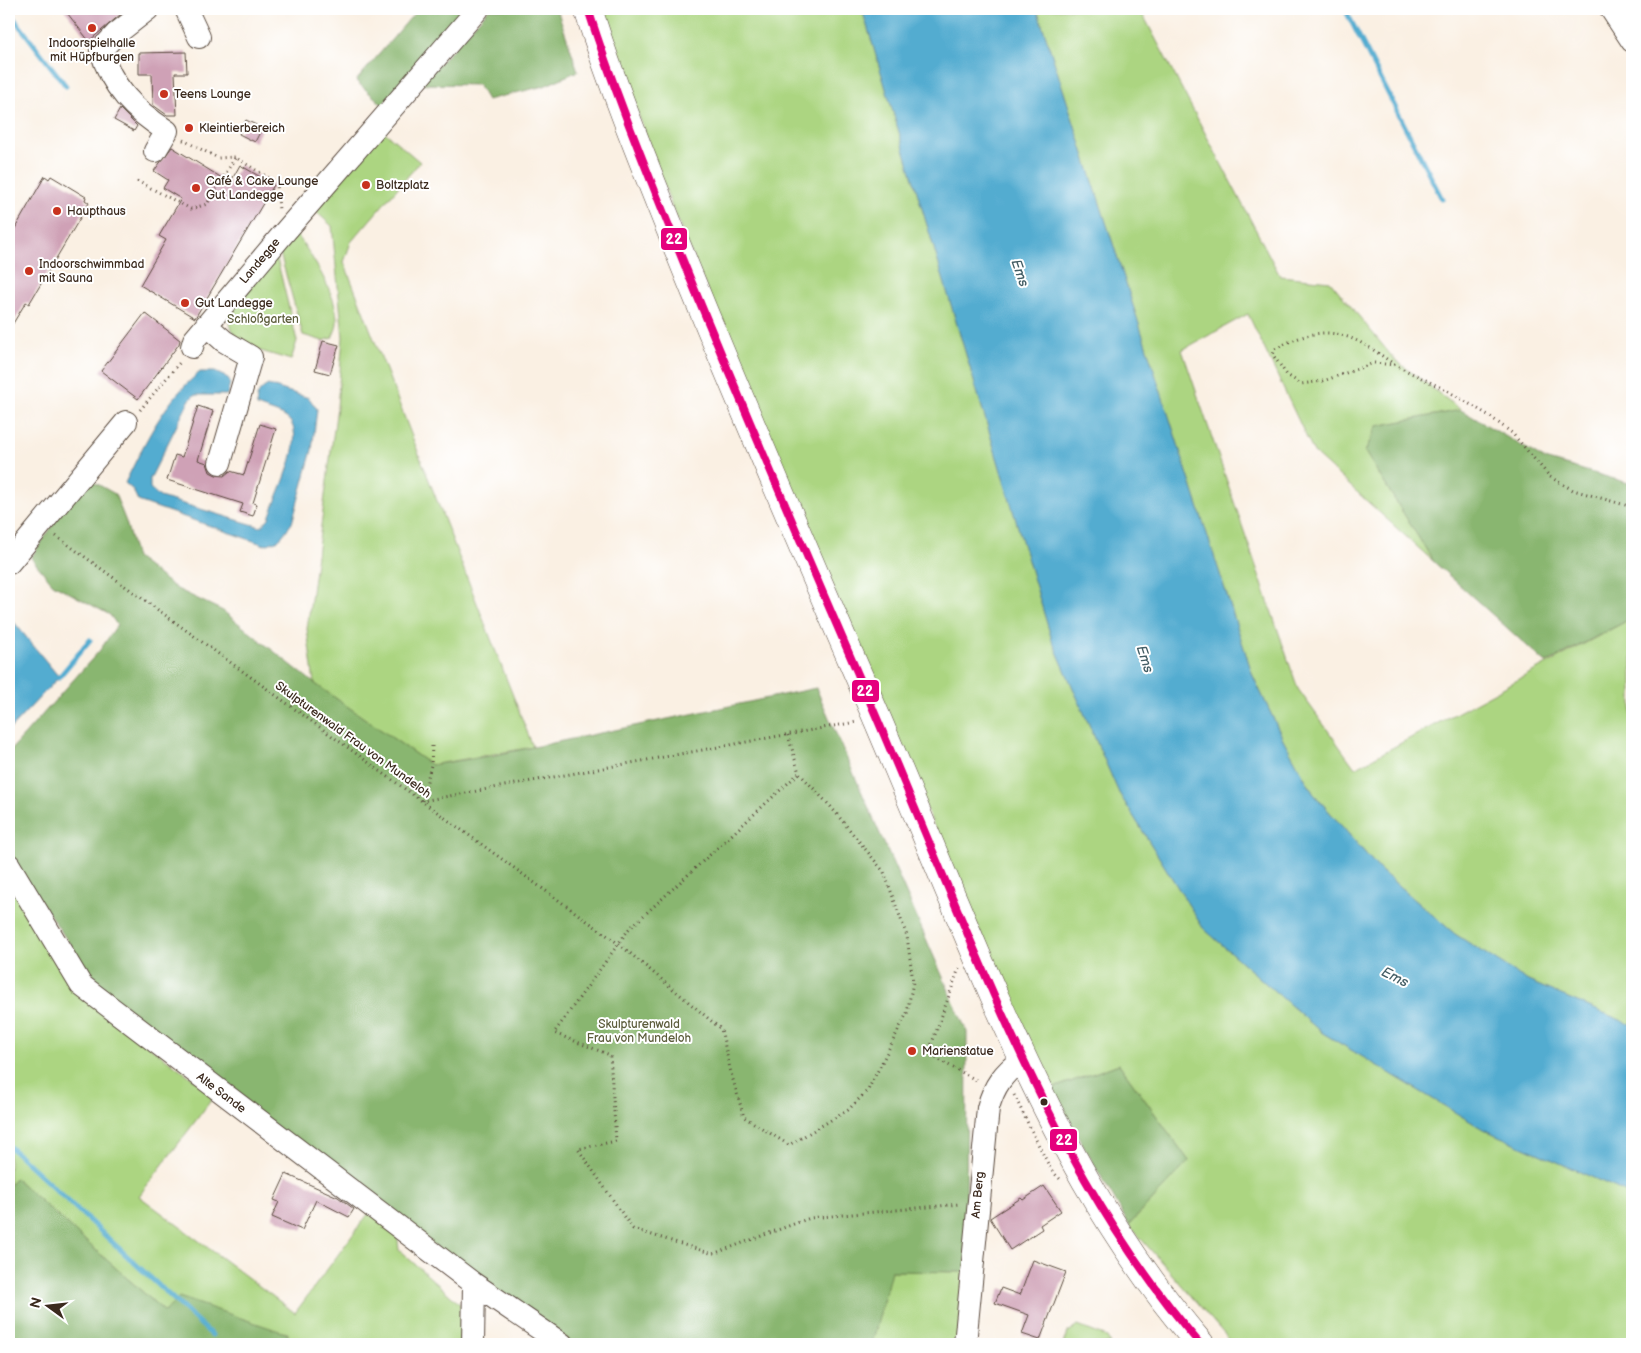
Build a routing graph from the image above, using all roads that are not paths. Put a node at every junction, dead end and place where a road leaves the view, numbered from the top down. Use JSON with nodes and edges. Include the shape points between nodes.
{"nodes":[{"id":1,"x":148,"y":9,"type":"edge"},
{"id":2,"x":186,"y":9,"type":"edge"},
{"id":3,"x":478,"y":9,"type":"edge"},
{"id":4,"x":588,"y":9,"type":"edge"},
{"id":5,"x":1611,"y":9,"type":"edge"},
{"id":6,"x":199,"y":37,"type":"dead end"},
{"id":7,"x":1632,"y":41,"type":"edge"},
{"id":8,"x":155,"y":151,"type":"dead end"},
{"id":9,"x":206,"y":325,"type":"junction"},
{"id":10,"x":192,"y":347,"type":"road end"},
{"id":11,"x":126,"y":422,"type":"road end"},
{"id":12,"x":220,"y":463,"type":"dead end"},
{"id":13,"x":9,"y":563,"type":"edge"},
{"id":14,"x":9,"y":865,"type":"edge"},
{"id":15,"x":1013,"y":1066,"type":"junction"},
{"id":16,"x":474,"y":1284,"type":"junction"},
{"id":17,"x":474,"y":1344,"type":"edge"},
{"id":18,"x":562,"y":1344,"type":"edge"},
{"id":19,"x":965,"y":1344,"type":"edge"},
{"id":20,"x":1200,"y":1344,"type":"edge"}],
"edges":[{"from":1,"to":8,"type":"street","via":[[101,50],[107,71],[126,99],[145,118],[167,131]]},
{"from":2,"to":6,"type":"street"},
{"from":3,"to":9,"type":"street","name":"Landegge"},
{"from":4,"to":15,"type":"main road","via":[[627,120],[704,312],[972,947]]},
{"from":5,"to":7,"type":"street"},
{"from":9,"to":10,"type":"street","name":"Landegge"},
{"from":9,"to":12,"type":"street","via":[[224,341],[251,357]]},
{"from":11,"to":13,"type":"street"},
{"from":14,"to":16,"type":"street","name":"Alte Sande","via":[[80,985]]},
{"from":15,"to":19,"type":"street","name":"Am Berg","via":[[992,1091],[988,1108]]},
{"from":15,"to":20,"type":"main road","via":[[1109,1221],[1158,1292]]},
{"from":16,"to":17,"type":"street"},
{"from":16,"to":18,"type":"street","name":"Alte Sande"}]}
